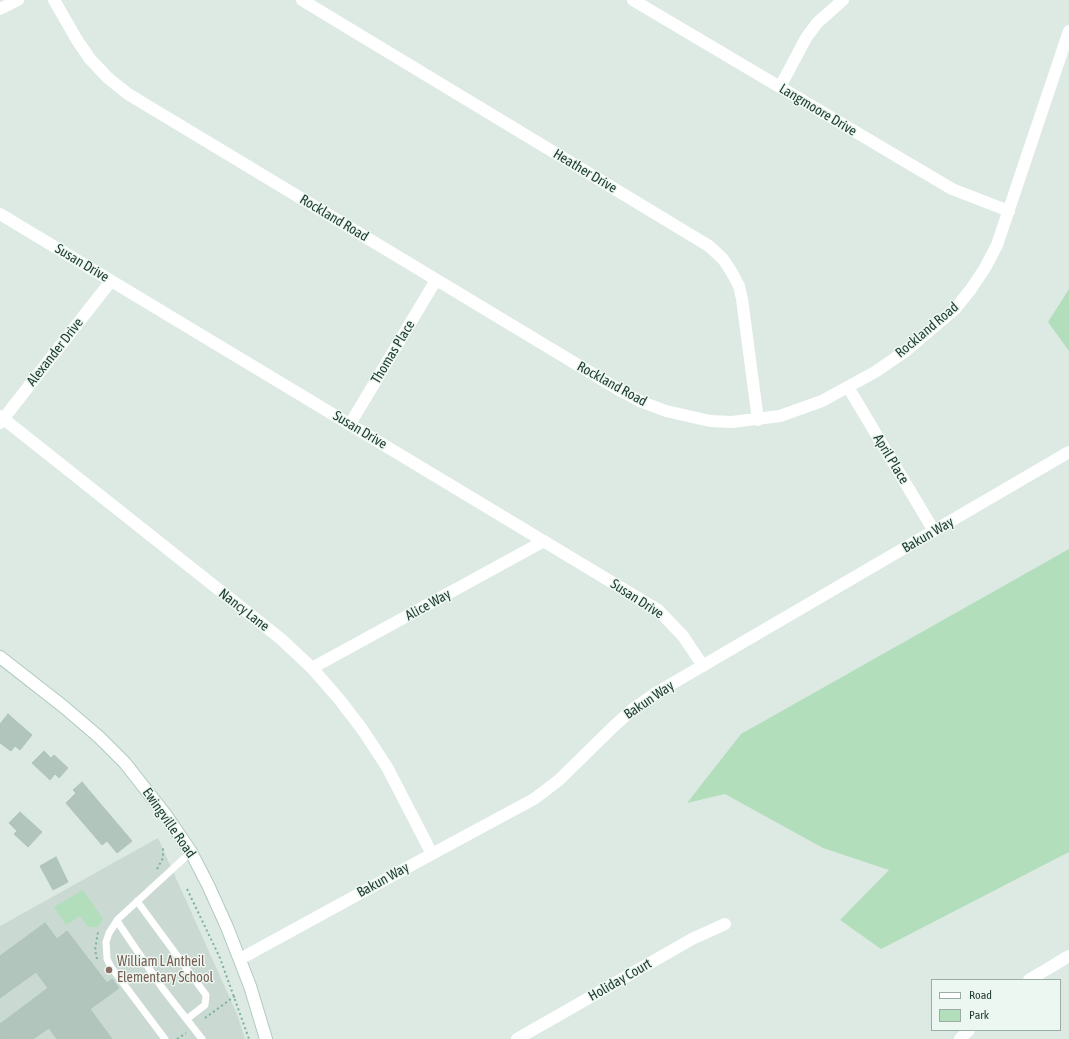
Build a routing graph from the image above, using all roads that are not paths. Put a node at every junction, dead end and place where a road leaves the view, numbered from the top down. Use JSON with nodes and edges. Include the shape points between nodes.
{"nodes":[{"id":1,"x":18,"y":0,"type":"edge"},
{"id":2,"x":54,"y":0,"type":"edge"},
{"id":3,"x":302,"y":0,"type":"edge"},
{"id":4,"x":633,"y":0,"type":"edge"},
{"id":5,"x":843,"y":0,"type":"edge"},
{"id":6,"x":0,"y":9,"type":"edge"},
{"id":7,"x":1069,"y":31,"type":"edge"},
{"id":8,"x":780,"y":87,"type":"junction"},
{"id":9,"x":1009,"y":211,"type":"junction"},
{"id":10,"x":0,"y":214,"type":"edge"},
{"id":11,"x":436,"y":280,"type":"junction"},
{"id":12,"x":111,"y":281,"type":"junction"},
{"id":13,"x":848,"y":387,"type":"junction"},
{"id":14,"x":1,"y":419,"type":"edge"},
{"id":15,"x":758,"y":420,"type":"junction"},
{"id":16,"x":350,"y":424,"type":"junction"},
{"id":17,"x":1069,"y":452,"type":"edge"},
{"id":18,"x":934,"y":531,"type":"junction"},
{"id":19,"x":544,"y":541,"type":"junction"},
{"id":20,"x":0,"y":657,"type":"edge"},
{"id":21,"x":703,"y":666,"type":"junction"},
{"id":22,"x":312,"y":668,"type":"junction"},
{"id":23,"x":191,"y":852,"type":"junction"},
{"id":24,"x":432,"y":854,"type":"junction"},
{"id":25,"x":138,"y":901,"type":"junction"},
{"id":26,"x":117,"y":921,"type":"junction"},
{"id":27,"x":725,"y":924,"type":"dead end"},
{"id":28,"x":1069,"y":956,"type":"edge"},
{"id":29,"x":240,"y":959,"type":"junction"},
{"id":30,"x":1031,"y":979,"type":"edge"},
{"id":31,"x":186,"y":1019,"type":"junction"},
{"id":32,"x":968,"y":1031,"type":"edge"},
{"id":33,"x":164,"y":1039,"type":"edge"},
{"id":34,"x":202,"y":1039,"type":"edge"},
{"id":35,"x":266,"y":1039,"type":"edge"},
{"id":36,"x":516,"y":1039,"type":"edge"},
{"id":37,"x":960,"y":1039,"type":"edge"}],
"edges":[{"from":1,"to":6,"type":"street"},
{"from":2,"to":11,"type":"street","name":"Rockland Road","via":[[90,59],[128,94]]},
{"from":3,"to":15,"type":"street","name":"Heather Drive","via":[[709,246],[723,259],[739,286]]},
{"from":4,"to":8,"type":"street","name":"Langmoore Drive"},
{"from":5,"to":8,"type":"street","via":[[809,32]]},
{"from":7,"to":9,"type":"street","name":"Rockland Road"},
{"from":8,"to":9,"type":"street","name":"Langmoore Drive","via":[[952,189]]},
{"from":9,"to":13,"type":"street","name":"Rockland Road","via":[[997,245],[985,268],[955,309],[907,350]]},
{"from":10,"to":12,"type":"street","name":"Susan Drive"},
{"from":11,"to":15,"type":"street","name":"Rockland Road","via":[[642,402],[666,411],[710,421]]},
{"from":11,"to":16,"type":"street","name":"Thomas Place"},
{"from":12,"to":14,"type":"street","name":"Alexander Drive"},
{"from":12,"to":16,"type":"street","name":"Susan Drive"},
{"from":13,"to":15,"type":"street","name":"Rockland Road","via":[[802,410]]},
{"from":13,"to":18,"type":"street","name":"April Place"},
{"from":14,"to":22,"type":"street","name":"Nancy Lane","via":[[281,639]]},
{"from":16,"to":19,"type":"street","name":"Susan Drive"},
{"from":17,"to":18,"type":"street","name":"Bakun Way"},
{"from":18,"to":21,"type":"street","name":"Bakun Way"},
{"from":19,"to":21,"type":"street","name":"Susan Drive","via":[[658,610],[683,636]]},
{"from":19,"to":22,"type":"street","name":"Alice Way"},
{"from":20,"to":23,"type":"street","name":"Ewingville Road","via":[[64,707],[114,753],[149,792]]},
{"from":21,"to":24,"type":"street","name":"Bakun Way","via":[[633,709],[559,780],[534,800]]},
{"from":22,"to":24,"type":"street","name":"Nancy Lane","via":[[362,728],[387,767]]},
{"from":23,"to":25,"type":"lane"},
{"from":23,"to":29,"type":"street","name":"Ewingville Road"},
{"from":24,"to":29,"type":"street","name":"Bakun Way"},
{"from":25,"to":26,"type":"lane"},
{"from":25,"to":31,"type":"lane","via":[[206,996],[205,1005]]},
{"from":26,"to":31,"type":"lane"},
{"from":26,"to":33,"type":"lane","via":[[106,942],[107,959]]},
{"from":27,"to":36,"type":"street","name":"Holiday Court","via":[[692,939]]},
{"from":28,"to":30,"type":"street"},
{"from":29,"to":35,"type":"street","name":"Ewingville Road"},
{"from":31,"to":34,"type":"lane"},
{"from":32,"to":37,"type":"street"}]}
